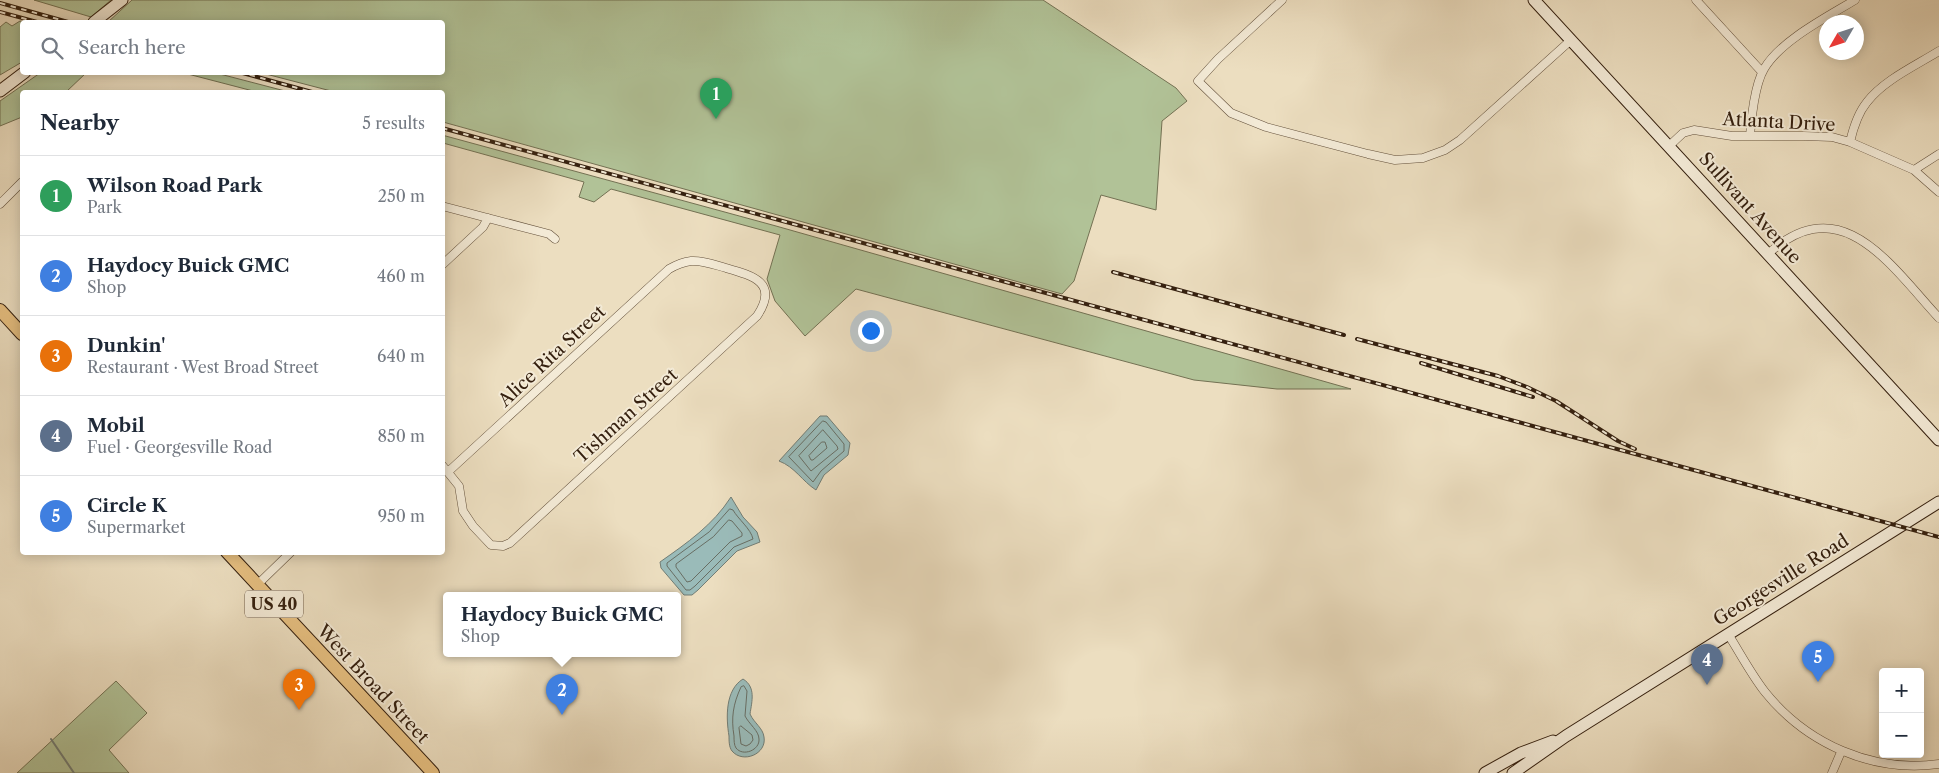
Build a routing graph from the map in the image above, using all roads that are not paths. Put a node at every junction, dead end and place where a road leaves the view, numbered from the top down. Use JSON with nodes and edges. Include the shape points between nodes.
{"nodes":[{"id":1,"x":1282,"y":0,"type":"edge"},
{"id":2,"x":1534,"y":0,"type":"edge"},
{"id":3,"x":1696,"y":0,"type":"edge"},
{"id":4,"x":1854,"y":0,"type":"edge"},
{"id":5,"x":120,"y":2,"type":"edge"},
{"id":6,"x":97,"y":20,"type":"edge"},
{"id":7,"x":1570,"y":40,"type":"junction"},
{"id":8,"x":1939,"y":50,"type":"edge"},
{"id":9,"x":20,"y":70,"type":"edge"},
{"id":10,"x":1762,"y":72,"type":"junction"},
{"id":11,"x":21,"y":75,"type":"edge"},
{"id":12,"x":0,"y":82,"type":"edge"},
{"id":13,"x":0,"y":91,"type":"edge"},
{"id":14,"x":1750,"y":136,"type":"junction"},
{"id":15,"x":1850,"y":142,"type":"junction"},
{"id":16,"x":1669,"y":146,"type":"junction"},
{"id":17,"x":1939,"y":154,"type":"edge"},
{"id":18,"x":1914,"y":170,"type":"junction"},
{"id":19,"x":20,"y":184,"type":"edge"},
{"id":20,"x":1939,"y":192,"type":"edge"},
{"id":21,"x":0,"y":204,"type":"edge"},
{"id":22,"x":445,"y":207,"type":"edge"},
{"id":23,"x":488,"y":218,"type":"junction"},
{"id":24,"x":555,"y":240,"type":"dead end"},
{"id":25,"x":1768,"y":254,"type":"junction"},
{"id":26,"x":445,"y":262,"type":"edge"},
{"id":27,"x":766,"y":296,"type":"joint"},
{"id":28,"x":0,"y":310,"type":"edge"},
{"id":29,"x":1939,"y":318,"type":"edge"},
{"id":30,"x":20,"y":332,"type":"edge"},
{"id":31,"x":1939,"y":440,"type":"edge"},
{"id":32,"x":445,"y":468,"type":"edge"},
{"id":33,"x":449,"y":471,"type":"junction"},
{"id":34,"x":1939,"y":502,"type":"edge"},
{"id":35,"x":230,"y":555,"type":"edge"},
{"id":36,"x":288,"y":555,"type":"edge"},
{"id":37,"x":257,"y":585,"type":"junction"},
{"id":38,"x":1728,"y":634,"type":"junction"},
{"id":39,"x":1566,"y":736,"type":"junction"},
{"id":40,"x":1841,"y":752,"type":"junction"},
{"id":41,"x":1939,"y":764,"type":"edge"},
{"id":42,"x":433,"y":773,"type":"edge"},
{"id":43,"x":1485,"y":773,"type":"edge"},
{"id":44,"x":1513,"y":773,"type":"edge"},
{"id":45,"x":1832,"y":773,"type":"edge"}],
"edges":[{"from":1,"to":7,"type":"street","via":[[1198,81],[1231,113],[1266,127],[1395,160],[1423,158],[1445,150],[1472,131]]},
{"from":2,"to":7,"type":"main road","name":"Sullivant Avenue"},
{"from":3,"to":10,"type":"street"},
{"from":4,"to":10,"type":"street","via":[[1799,35],[1769,61]]},
{"from":5,"to":6,"type":"main road"},
{"from":7,"to":16,"type":"main road","name":"Sullivant Avenue"},
{"from":8,"to":15,"type":"street","via":[[1888,82],[1866,103]]},
{"from":9,"to":12,"type":"main road"},
{"from":10,"to":14,"type":"street","via":[[1751,116]]},
{"from":11,"to":13,"type":"main road"},
{"from":14,"to":15,"type":"street","name":"Atlanta Drive","via":[[1804,136]]},
{"from":14,"to":16,"type":"street","name":"Atlanta Drive","via":[[1688,131]]},
{"from":15,"to":18,"type":"street","name":"Atlanta Drive"},
{"from":16,"to":25,"type":"main road","name":"Sullivant Avenue"},
{"from":17,"to":18,"type":"street"},
{"from":18,"to":20,"type":"street","name":"Atlanta Drive"},
{"from":19,"to":21,"type":"street"},
{"from":22,"to":23,"type":"street"},
{"from":23,"to":24,"type":"street","via":[[549,234]]},
{"from":23,"to":26,"type":"street","via":[[483,228]]},
{"from":25,"to":29,"type":"street","via":[[1782,241],[1805,230],[1843,230],[1878,251]]},
{"from":25,"to":31,"type":"main road","name":"Sullivant Avenue"},
{"from":27,"to":33,"type":"street","name":"Alice Rita Street","via":[[756,278],[707,262],[693,261],[669,269]]},
{"from":27,"to":33,"type":"street","name":"Tishman Street","via":[[757,316],[510,543],[495,546],[487,541],[466,516],[459,486]]},
{"from":28,"to":30,"type":"main road"},
{"from":32,"to":33,"type":"street"},
{"from":34,"to":38,"type":"main road","name":"Georgesville Road"},
{"from":35,"to":37,"type":"main road","name":"West Broad Street","number":"US 40"},
{"from":36,"to":37,"type":"street"},
{"from":37,"to":42,"type":"main road","name":"West Broad Street","number":"US 40"},
{"from":38,"to":39,"type":"main road","name":"Georgesville Road"},
{"from":38,"to":40,"type":"street","via":[[1777,706],[1813,737]]},
{"from":39,"to":43,"type":"main road","name":"Georgesville Road","via":[[1521,753]]},
{"from":39,"to":44,"type":"main road","name":"Georgesville Road"},
{"from":40,"to":41,"type":"street","via":[[1894,766]]},
{"from":40,"to":45,"type":"street"}]}
